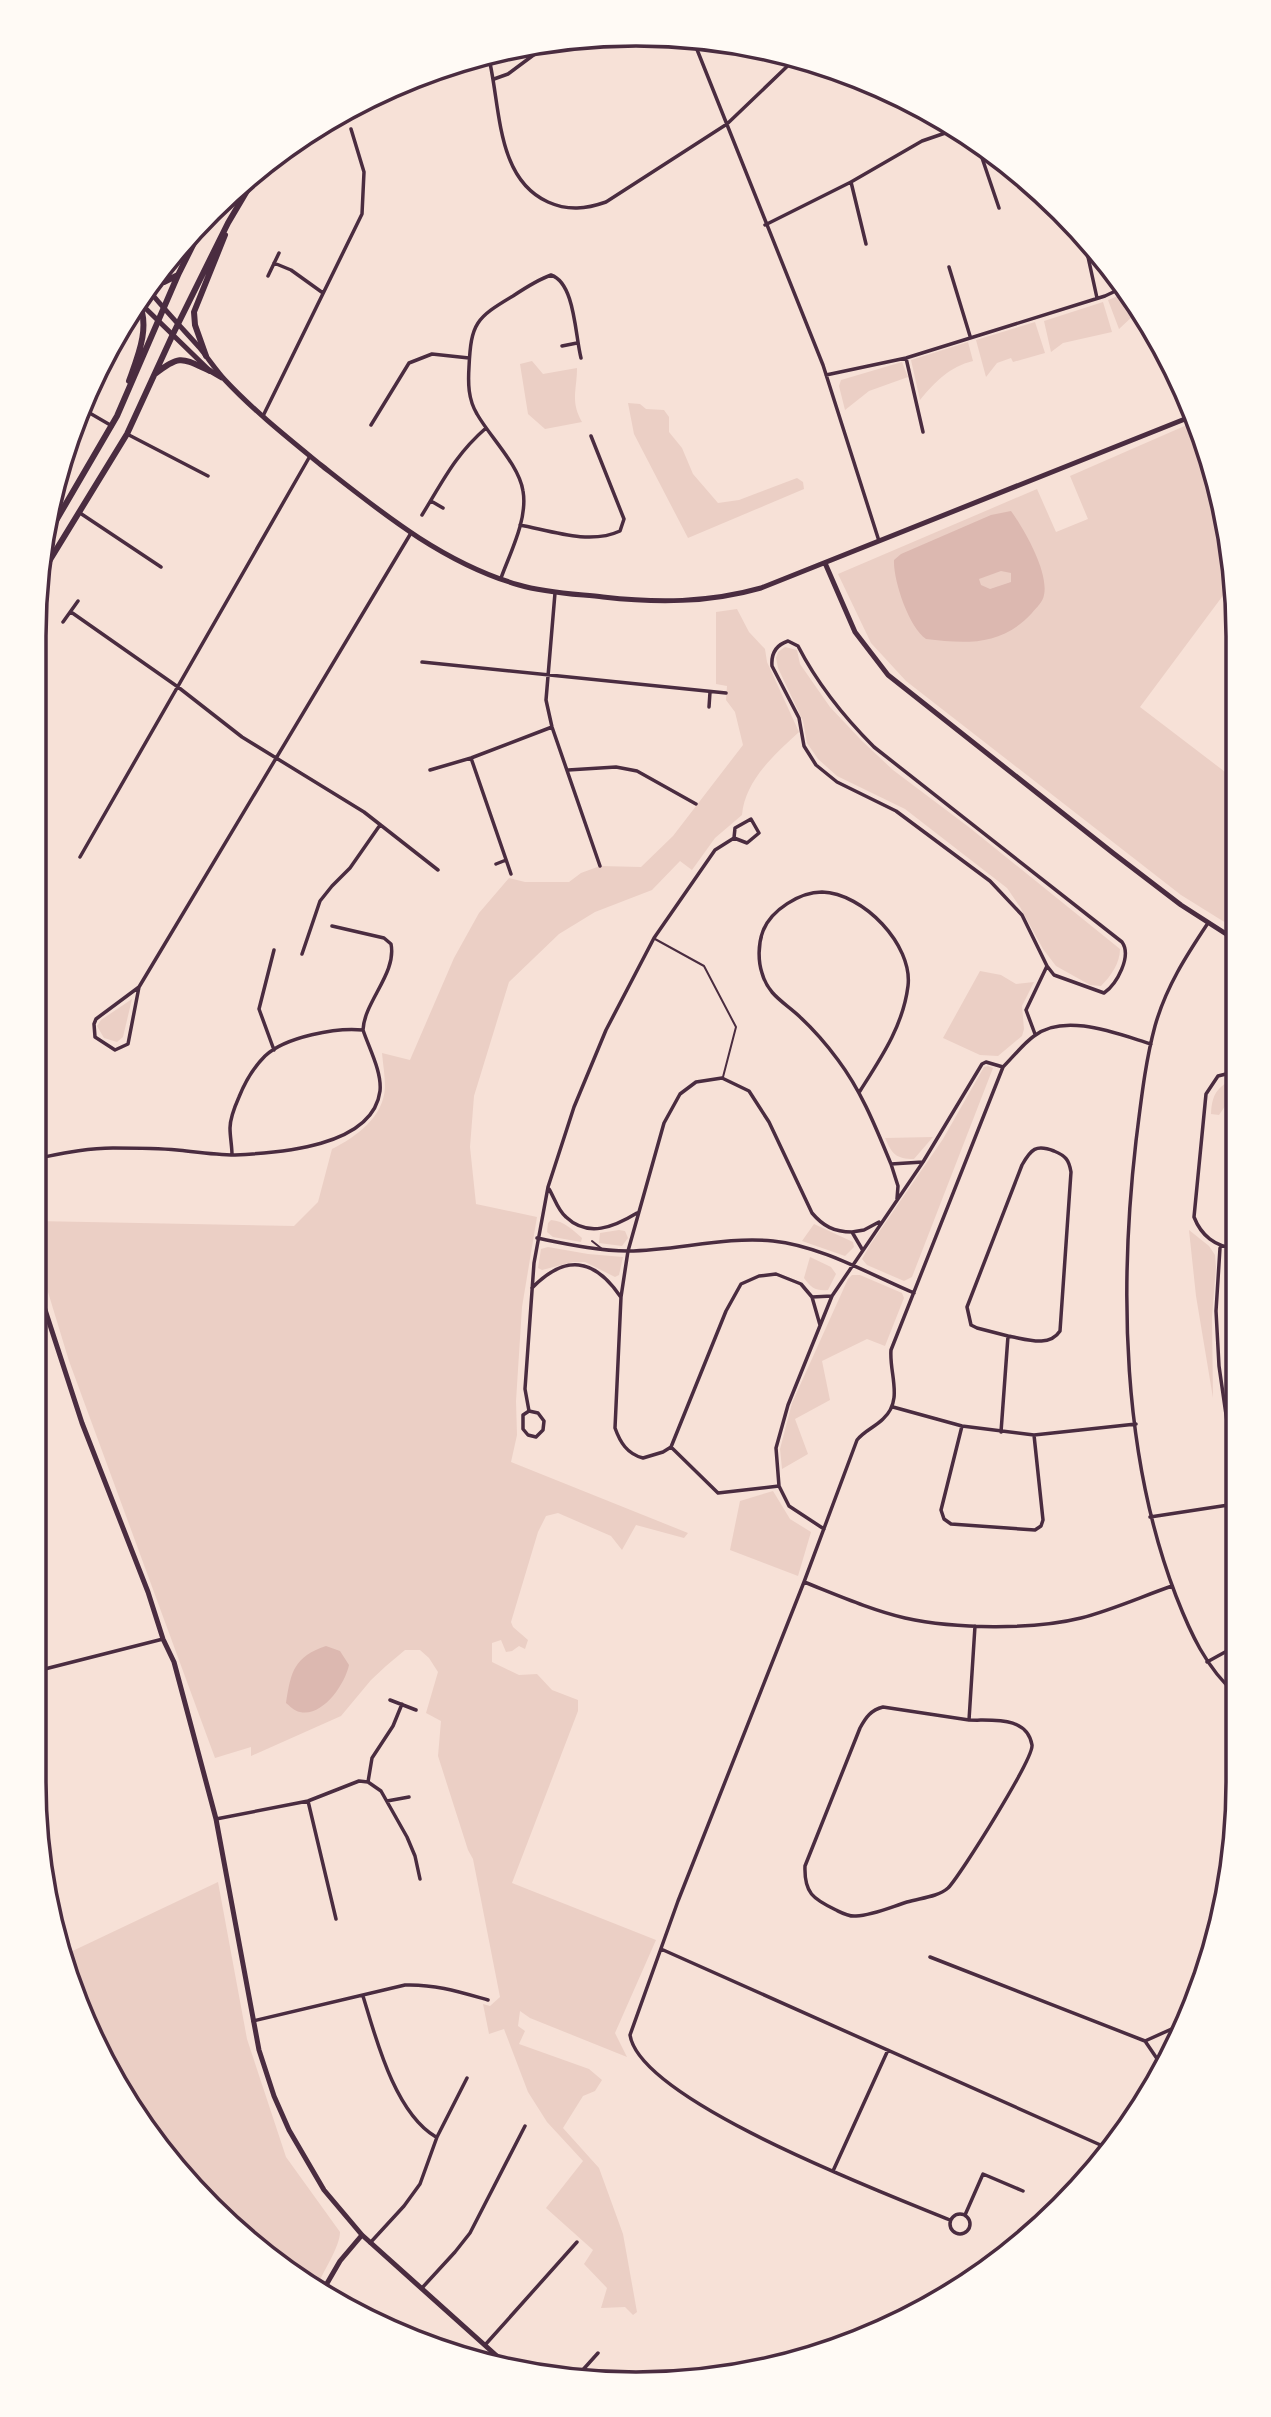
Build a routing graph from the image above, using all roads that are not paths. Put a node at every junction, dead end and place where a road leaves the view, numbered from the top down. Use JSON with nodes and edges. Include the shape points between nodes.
{"nodes":[{"id":1,"x":697,"y":49,"type":"edge"},
{"id":2,"x":534,"y":55,"type":"edge"},
{"id":3,"x":490,"y":64,"type":"edge"},
{"id":4,"x":788,"y":66,"type":"edge"},
{"id":5,"x":494,"y":79,"type":"junction"},
{"id":6,"x":727,"y":124,"type":"junction"},
{"id":7,"x":351,"y":129,"type":"dead end"},
{"id":8,"x":944,"y":133,"type":"edge"},
{"id":9,"x":982,"y":158,"type":"edge"},
{"id":10,"x":851,"y":182,"type":"junction"},
{"id":11,"x":247,"y":192,"type":"edge"},
{"id":12,"x":999,"y":208,"type":"dead end"},
{"id":13,"x":228,"y":223,"type":"junction"},
{"id":14,"x":765,"y":225,"type":"junction"},
{"id":15,"x":866,"y":244,"type":"dead end"},
{"id":16,"x":193,"y":245,"type":"edge"},
{"id":17,"x":279,"y":253,"type":"dead end"},
{"id":18,"x":1088,"y":257,"type":"edge"},
{"id":19,"x":274,"y":262,"type":"junction"},
{"id":20,"x":948,"y":267,"type":"dead end"},
{"id":21,"x":178,"y":275,"type":"junction"},
{"id":22,"x":268,"y":276,"type":"dead end"},
{"id":23,"x":163,"y":282,"type":"edge"},
{"id":24,"x":1114,"y":291,"type":"edge"},
{"id":25,"x":323,"y":293,"type":"junction"},
{"id":26,"x":153,"y":296,"type":"edge"},
{"id":27,"x":1097,"y":298,"type":"junction"},
{"id":28,"x":145,"y":308,"type":"edge"},
{"id":29,"x":165,"y":309,"type":"junction"},
{"id":30,"x":142,"y":312,"type":"edge"},
{"id":31,"x":159,"y":321,"type":"junction"},
{"id":32,"x":178,"y":323,"type":"junction"},
{"id":33,"x":173,"y":334,"type":"junction"},
{"id":34,"x":970,"y":336,"type":"junction"},
{"id":35,"x":577,"y":343,"type":"junction"},
{"id":36,"x":562,"y":346,"type":"dead end"},
{"id":37,"x":206,"y":356,"type":"junction"},
{"id":38,"x":469,"y":358,"type":"junction"},
{"id":39,"x":581,"y":358,"type":"dead end"},
{"id":40,"x":906,"y":358,"type":"junction"},
{"id":41,"x":210,"y":371,"type":"junction"},
{"id":42,"x":153,"y":375,"type":"junction"},
{"id":43,"x":826,"y":375,"type":"junction"},
{"id":44,"x":224,"y":379,"type":"junction"},
{"id":45,"x":89,"y":413,"type":"edge"},
{"id":46,"x":117,"y":416,"type":"junction"},
{"id":47,"x":263,"y":416,"type":"junction"},
{"id":48,"x":1184,"y":419,"type":"edge"},
{"id":49,"x":371,"y":425,"type":"dead end"},
{"id":50,"x":112,"y":426,"type":"junction"},
{"id":51,"x":486,"y":428,"type":"junction"},
{"id":52,"x":923,"y":432,"type":"dead end"},
{"id":53,"x":127,"y":434,"type":"junction"},
{"id":54,"x":591,"y":436,"type":"dead end"},
{"id":55,"x":310,"y":456,"type":"junction"},
{"id":56,"x":208,"y":476,"type":"dead end"},
{"id":57,"x":431,"y":501,"type":"junction"},
{"id":58,"x":443,"y":508,"type":"dead end"},
{"id":59,"x":80,"y":513,"type":"junction"},
{"id":60,"x":422,"y":515,"type":"dead end"},
{"id":61,"x":57,"y":519,"type":"edge"},
{"id":62,"x":520,"y":525,"type":"junction"},
{"id":63,"x":411,"y":533,"type":"junction"},
{"id":64,"x":879,"y":541,"type":"junction"},
{"id":65,"x":51,"y":559,"type":"edge"},
{"id":66,"x":825,"y":563,"type":"junction"},
{"id":67,"x":161,"y":568,"type":"dead end"},
{"id":68,"x":501,"y":578,"type":"junction"},
{"id":69,"x":555,"y":591,"type":"junction"},
{"id":70,"x":78,"y":601,"type":"dead end"},
{"id":71,"x":71,"y":612,"type":"junction"},
{"id":72,"x":63,"y":622,"type":"dead end"},
{"id":73,"x":422,"y":662,"type":"dead end"},
{"id":74,"x":547,"y":674,"type":"junction"},
{"id":75,"x":178,"y":687,"type":"junction"},
{"id":76,"x":710,"y":692,"type":"junction"},
{"id":77,"x":726,"y":693,"type":"dead end"},
{"id":78,"x":709,"y":708,"type":"dead end"},
{"id":79,"x":552,"y":727,"type":"junction"},
{"id":80,"x":471,"y":758,"type":"junction"},
{"id":81,"x":276,"y":760,"type":"junction"},
{"id":82,"x":430,"y":770,"type":"dead end"},
{"id":83,"x":568,"y":770,"type":"junction"},
{"id":84,"x":696,"y":804,"type":"dead end"},
{"id":85,"x":380,"y":825,"type":"junction"},
{"id":86,"x":734,"y":838,"type":"junction"},
{"id":87,"x":80,"y":857,"type":"dead end"},
{"id":88,"x":506,"y":860,"type":"junction"},
{"id":89,"x":496,"y":864,"type":"dead end"},
{"id":90,"x":600,"y":866,"type":"dead end"},
{"id":91,"x":438,"y":870,"type":"dead end"},
{"id":92,"x":511,"y":874,"type":"dead end"},
{"id":93,"x":1208,"y":923,"type":"junction"},
{"id":94,"x":332,"y":926,"type":"dead end"},
{"id":95,"x":1226,"y":934,"type":"edge"},
{"id":96,"x":654,"y":938,"type":"junction"},
{"id":97,"x":274,"y":950,"type":"dead end"},
{"id":98,"x":302,"y":954,"type":"dead end"},
{"id":99,"x":1047,"y":966,"type":"junction"},
{"id":100,"x":139,"y":987,"type":"junction"},
{"id":101,"x":363,"y":1030,"type":"junction"},
{"id":102,"x":1035,"y":1034,"type":"junction"},
{"id":103,"x":1151,"y":1044,"type":"junction"},
{"id":104,"x":274,"y":1050,"type":"junction"},
{"id":105,"x":1003,"y":1067,"type":"junction"},
{"id":106,"x":1226,"y":1074,"type":"edge"},
{"id":107,"x":722,"y":1078,"type":"junction"},
{"id":108,"x":860,"y":1091,"type":"junction"},
{"id":109,"x":232,"y":1155,"type":"junction"},
{"id":110,"x":46,"y":1157,"type":"edge"},
{"id":111,"x":923,"y":1161,"type":"junction"},
{"id":112,"x":891,"y":1164,"type":"junction"},
{"id":113,"x":548,"y":1187,"type":"junction"},
{"id":114,"x":897,"y":1200,"type":"junction"},
{"id":115,"x":638,"y":1212,"type":"junction"},
{"id":116,"x":882,"y":1220,"type":"junction"},
{"id":117,"x":852,"y":1232,"type":"junction"},
{"id":118,"x":537,"y":1238,"type":"junction"},
{"id":119,"x":592,"y":1241,"type":"dead end"},
{"id":120,"x":1220,"y":1248,"type":"junction"},
{"id":121,"x":1226,"y":1248,"type":"edge"},
{"id":122,"x":603,"y":1249,"type":"junction"},
{"id":123,"x":862,"y":1249,"type":"junction"},
{"id":124,"x":628,"y":1251,"type":"junction"},
{"id":125,"x":851,"y":1266,"type":"junction"},
{"id":126,"x":531,"y":1290,"type":"junction"},
{"id":127,"x":914,"y":1293,"type":"junction"},
{"id":128,"x":832,"y":1296,"type":"junction"},
{"id":129,"x":621,"y":1297,"type":"junction"},
{"id":130,"x":812,"y":1297,"type":"junction"},
{"id":131,"x":46,"y":1313,"type":"edge"},
{"id":132,"x":820,"y":1326,"type":"junction"},
{"id":133,"x":1008,"y":1336,"type":"junction"},
{"id":134,"x":893,"y":1406,"type":"junction"},
{"id":135,"x":529,"y":1411,"type":"junction"},
{"id":136,"x":1226,"y":1415,"type":"edge"},
{"id":137,"x":1136,"y":1424,"type":"junction"},
{"id":138,"x":962,"y":1426,"type":"junction"},
{"id":139,"x":1001,"y":1432,"type":"junction"},
{"id":140,"x":1034,"y":1434,"type":"junction"},
{"id":141,"x":671,"y":1447,"type":"junction"},
{"id":142,"x":779,"y":1486,"type":"junction"},
{"id":143,"x":1226,"y":1506,"type":"edge"},
{"id":144,"x":1150,"y":1517,"type":"junction"},
{"id":145,"x":824,"y":1529,"type":"junction"},
{"id":146,"x":804,"y":1582,"type":"junction"},
{"id":147,"x":1172,"y":1586,"type":"junction"},
{"id":148,"x":975,"y":1626,"type":"junction"},
{"id":149,"x":163,"y":1639,"type":"junction"},
{"id":150,"x":1226,"y":1652,"type":"edge"},
{"id":151,"x":1207,"y":1662,"type":"junction"},
{"id":152,"x":46,"y":1669,"type":"edge"},
{"id":153,"x":1226,"y":1683,"type":"edge"},
{"id":154,"x":390,"y":1700,"type":"dead end"},
{"id":155,"x":402,"y":1704,"type":"junction"},
{"id":156,"x":416,"y":1710,"type":"dead end"},
{"id":157,"x":969,"y":1720,"type":"junction"},
{"id":158,"x":368,"y":1782,"type":"junction"},
{"id":159,"x":409,"y":1797,"type":"dead end"},
{"id":160,"x":308,"y":1801,"type":"junction"},
{"id":161,"x":387,"y":1801,"type":"junction"},
{"id":162,"x":216,"y":1819,"type":"junction"},
{"id":163,"x":420,"y":1879,"type":"dead end"},
{"id":164,"x":336,"y":1919,"type":"dead end"},
{"id":165,"x":661,"y":1949,"type":"junction"},
{"id":166,"x":930,"y":1957,"type":"dead end"},
{"id":167,"x":363,"y":1996,"type":"junction"},
{"id":168,"x":488,"y":2000,"type":"dead end"},
{"id":169,"x":253,"y":2021,"type":"junction"},
{"id":170,"x":1171,"y":2029,"type":"edge"},
{"id":171,"x":1145,"y":2041,"type":"junction"},
{"id":172,"x":888,"y":2050,"type":"junction"},
{"id":173,"x":1156,"y":2058,"type":"edge"},
{"id":174,"x":467,"y":2078,"type":"dead end"},
{"id":175,"x":525,"y":2126,"type":"dead end"},
{"id":176,"x":437,"y":2137,"type":"junction"},
{"id":177,"x":1101,"y":2145,"type":"edge"},
{"id":178,"x":833,"y":2171,"type":"junction"},
{"id":179,"x":1023,"y":2191,"type":"dead end"},
{"id":180,"x":965,"y":2215,"type":"junction"},
{"id":181,"x":950,"y":2220,"type":"junction"},
{"id":182,"x":362,"y":2235,"type":"junction"},
{"id":183,"x":578,"y":2242,"type":"dead end"},
{"id":184,"x":370,"y":2243,"type":"junction"},
{"id":185,"x":327,"y":2284,"type":"edge"},
{"id":186,"x":422,"y":2288,"type":"junction"},
{"id":187,"x":485,"y":2345,"type":"junction"},
{"id":188,"x":598,"y":2353,"type":"dead end"},
{"id":189,"x":495,"y":2354,"type":"edge"},
{"id":190,"x":584,"y":2369,"type":"edge"}],
"edges":[{"from":1,"to":6,"type":"street"},
{"from":2,"to":5,"type":"street"},
{"from":3,"to":5,"type":"street"},
{"from":4,"to":6,"type":"street"},
{"from":5,"to":6,"type":"street","via":[[506,155],[516,174],[529,191],[565,208],[606,202]]},
{"from":6,"to":14,"type":"street"},
{"from":7,"to":25,"type":"street","via":[[364,172],[362,214]]},
{"from":8,"to":10,"type":"street","via":[[922,141]]},
{"from":9,"to":12,"type":"street"},
{"from":10,"to":14,"type":"street"},
{"from":10,"to":15,"type":"street"},
{"from":11,"to":13,"type":"highway"},
{"from":13,"to":32,"type":"highway"},
{"from":13,"to":37,"type":"highway","via":[[194,313]]},
{"from":14,"to":43,"type":"street"},
{"from":16,"to":21,"type":"highway"},
{"from":17,"to":19,"type":"street"},
{"from":18,"to":27,"type":"street"},
{"from":19,"to":22,"type":"street"},
{"from":19,"to":25,"type":"street"},
{"from":20,"to":34,"type":"street"},
{"from":21,"to":23,"type":"highway"},
{"from":21,"to":29,"type":"highway"},
{"from":24,"to":27,"type":"street"},
{"from":25,"to":47,"type":"street"},
{"from":26,"to":29,"type":"street"},
{"from":27,"to":34,"type":"street"},
{"from":28,"to":31,"type":"street"},
{"from":29,"to":31,"type":"highway"},
{"from":29,"to":32,"type":"street"},
{"from":30,"to":46,"type":"highway","via":[[143,335]]},
{"from":31,"to":33,"type":"street"},
{"from":31,"to":46,"type":"highway"},
{"from":32,"to":33,"type":"highway"},
{"from":32,"to":37,"type":"street"},
{"from":33,"to":41,"type":"street"},
{"from":33,"to":42,"type":"highway"},
{"from":34,"to":40,"type":"street"},
{"from":35,"to":36,"type":"street"},
{"from":35,"to":38,"type":"street","via":[[568,292],[551,275],[482,316],[471,336]]},
{"from":35,"to":39,"type":"street"},
{"from":37,"to":44,"type":"street"},
{"from":38,"to":49,"type":"street","via":[[432,354],[409,363]]},
{"from":38,"to":51,"type":"street","via":[[470,399]]},
{"from":40,"to":43,"type":"street"},
{"from":40,"to":52,"type":"street"},
{"from":41,"to":42,"type":"highway","via":[[179,358]]},
{"from":41,"to":44,"type":"street"},
{"from":42,"to":53,"type":"highway"},
{"from":43,"to":64,"type":"street"},
{"from":44,"to":47,"type":"street"},
{"from":45,"to":50,"type":"street"},
{"from":46,"to":50,"type":"highway"},
{"from":47,"to":55,"type":"street"},
{"from":48,"to":64,"type":"street"},
{"from":50,"to":61,"type":"highway"},
{"from":51,"to":57,"type":"street","via":[[466,445]]},
{"from":51,"to":62,"type":"street","via":[[520,479],[524,497]]},
{"from":53,"to":56,"type":"street"},
{"from":53,"to":59,"type":"highway"},
{"from":54,"to":62,"type":"street","via":[[624,519],[620,531],[603,537],[582,536]]},
{"from":55,"to":63,"type":"street"},
{"from":55,"to":75,"type":"street"},
{"from":57,"to":58,"type":"street"},
{"from":57,"to":60,"type":"street"},
{"from":59,"to":65,"type":"highway"},
{"from":59,"to":67,"type":"street"},
{"from":62,"to":68,"type":"street"},
{"from":63,"to":68,"type":"street"},
{"from":63,"to":81,"type":"street"},
{"from":64,"to":66,"type":"street"},
{"from":66,"to":69,"type":"street","via":[[761,588],[701,601],[640,601]]},
{"from":66,"to":93,"type":"street","via":[[855,632],[888,675]]},
{"from":68,"to":69,"type":"street"},
{"from":69,"to":74,"type":"street"},
{"from":70,"to":71,"type":"street"},
{"from":71,"to":72,"type":"street"},
{"from":71,"to":75,"type":"street"},
{"from":73,"to":74,"type":"street"},
{"from":74,"to":76,"type":"street"},
{"from":74,"to":79,"type":"street"},
{"from":75,"to":81,"type":"street"},
{"from":75,"to":87,"type":"street"},
{"from":76,"to":77,"type":"street"},
{"from":76,"to":78,"type":"street"},
{"from":79,"to":80,"type":"street"},
{"from":79,"to":83,"type":"street"},
{"from":80,"to":82,"type":"street"},
{"from":80,"to":88,"type":"street"},
{"from":81,"to":85,"type":"street"},
{"from":81,"to":100,"type":"street"},
{"from":83,"to":84,"type":"street","via":[[616,767],[637,771]]},
{"from":83,"to":90,"type":"street"},
{"from":85,"to":91,"type":"street"},
{"from":85,"to":98,"type":"street","via":[[350,869],[320,901]]},
{"from":86,"to":86,"type":"street","via":[[735,828],[751,819],[760,833],[747,843]]},
{"from":86,"to":96,"type":"street","via":[[715,850]]},
{"from":88,"to":89,"type":"street"},
{"from":88,"to":92,"type":"street"},
{"from":93,"to":95,"type":"street"},
{"from":93,"to":103,"type":"street","via":[[1166,993]]},
{"from":94,"to":101,"type":"street","via":[[384,938],[391,944],[384,981],[363,1021]]},
{"from":96,"to":107,"type":"lane","via":[[704,966],[736,1027]]},
{"from":96,"to":113,"type":"street","via":[[606,1030]]},
{"from":97,"to":104,"type":"street","via":[[259,1009]]},
{"from":99,"to":99,"type":"street","via":[[1023,915],[990,881],[896,811],[836,782],[816,765],[804,746],[799,718],[772,666],[771,657],[778,646],[788,641],[798,646],[845,716],[874,747],[1126,947],[1126,959],[1104,993],[1054,975]]},
{"from":99,"to":102,"type":"street","via":[[1026,1010]]},
{"from":100,"to":100,"type":"street","via":[[96,1019],[95,1037],[108,1047],[115,1050],[128,1044]]},
{"from":101,"to":104,"type":"street","via":[[315,1033]]},
{"from":101,"to":109,"type":"street","via":[[380,1090],[374,1109],[361,1123],[344,1137],[330,1141]]},
{"from":102,"to":103,"type":"street","via":[[1057,1027],[1090,1026]]},
{"from":102,"to":105,"type":"street"},
{"from":103,"to":137,"type":"street","via":[[1129,1206],[1127,1295]]},
{"from":104,"to":109,"type":"street","via":[[253,1071],[237,1101],[230,1126]]},
{"from":105,"to":111,"type":"street","via":[[982,1064]]},
{"from":105,"to":127,"type":"street"},
{"from":106,"to":120,"type":"street","via":[[1218,1076],[1206,1094],[1194,1217],[1198,1228]]},
{"from":107,"to":115,"type":"street","via":[[696,1082],[680,1094],[664,1123]]},
{"from":107,"to":117,"type":"street","via":[[748,1091],[769,1122],[820,1223]]},
{"from":108,"to":108,"type":"street","via":[[800,1017],[773,996],[762,975],[763,931],[782,908],[806,895],[823,892],[853,901],[885,927],[905,957],[908,984],[896,1030]]},
{"from":108,"to":112,"type":"street"},
{"from":109,"to":110,"type":"street","via":[[114,1148]]},
{"from":111,"to":112,"type":"street"},
{"from":111,"to":114,"type":"street"},
{"from":112,"to":114,"type":"street"},
{"from":113,"to":115,"type":"street","via":[[564,1216],[592,1229],[610,1228]]},
{"from":113,"to":118,"type":"street"},
{"from":114,"to":116,"type":"street"},
{"from":115,"to":124,"type":"street"},
{"from":116,"to":117,"type":"street"},
{"from":116,"to":123,"type":"street"},
{"from":117,"to":123,"type":"street"},
{"from":118,"to":122,"type":"street"},
{"from":118,"to":126,"type":"street"},
{"from":119,"to":122,"type":"lane"},
{"from":120,"to":121,"type":"street"},
{"from":120,"to":136,"type":"street","via":[[1216,1311]]},
{"from":122,"to":124,"type":"street"},
{"from":123,"to":125,"type":"street"},
{"from":124,"to":125,"type":"street","via":[[746,1239],[787,1243]]},
{"from":124,"to":129,"type":"street"},
{"from":125,"to":127,"type":"street"},
{"from":125,"to":128,"type":"street"},
{"from":126,"to":129,"type":"street","via":[[548,1275],[581,1264],[600,1271]]},
{"from":126,"to":135,"type":"street","via":[[524,1389]]},
{"from":127,"to":134,"type":"street","via":[[891,1350]]},
{"from":128,"to":130,"type":"street"},
{"from":128,"to":132,"type":"street"},
{"from":129,"to":141,"type":"street","via":[[618,1438],[643,1458]]},
{"from":130,"to":132,"type":"street"},
{"from":130,"to":141,"type":"street","via":[[801,1284],[776,1275],[741,1284]]},
{"from":131,"to":149,"type":"street"},
{"from":132,"to":142,"type":"street","via":[[776,1448]]},
{"from":133,"to":133,"type":"street","via":[[971,1325],[967,1307],[1022,1165],[1034,1149],[1043,1147],[1065,1156],[1071,1172],[1060,1331],[1056,1339],[1047,1342]]},
{"from":133,"to":139,"type":"street"},
{"from":134,"to":138,"type":"street"},
{"from":134,"to":145,"type":"street","via":[[857,1440]]},
{"from":135,"to":135,"type":"street","via":[[544,1421],[536,1437],[523,1429],[523,1415]]},
{"from":137,"to":140,"type":"street"},
{"from":137,"to":144,"type":"street"},
{"from":138,"to":139,"type":"street"},
{"from":138,"to":140,"type":"street","via":[[941,1510],[951,1524],[1035,1530],[1041,1526]]},
{"from":139,"to":140,"type":"street"},
{"from":141,"to":142,"type":"street","via":[[718,1493]]},
{"from":142,"to":145,"type":"street","via":[[789,1506]]},
{"from":143,"to":144,"type":"street"},
{"from":144,"to":147,"type":"street"},
{"from":145,"to":146,"type":"street"},
{"from":146,"to":148,"type":"street","via":[[905,1618]]},
{"from":146,"to":165,"type":"street"},
{"from":147,"to":148,"type":"street","via":[[1056,1623]]},
{"from":147,"to":151,"type":"street"},
{"from":148,"to":157,"type":"street"},
{"from":149,"to":152,"type":"street"},
{"from":149,"to":162,"type":"street","via":[[174,1662]]},
{"from":150,"to":151,"type":"street"},
{"from":151,"to":153,"type":"street"},
{"from":154,"to":155,"type":"street"},
{"from":155,"to":156,"type":"street"},
{"from":155,"to":158,"type":"street","via":[[372,1758]]},
{"from":157,"to":157,"type":"street","via":[[1016,1724],[1033,1748],[959,1875],[941,1892],[853,1917],[818,1902],[804,1880],[805,1866],[867,1717],[883,1707]]},
{"from":158,"to":160,"type":"street"},
{"from":158,"to":161,"type":"street"},
{"from":159,"to":161,"type":"street"},
{"from":160,"to":162,"type":"street"},
{"from":160,"to":164,"type":"street"},
{"from":161,"to":163,"type":"street","via":[[407,1837]]},
{"from":162,"to":169,"type":"street"},
{"from":165,"to":172,"type":"street"},
{"from":165,"to":178,"type":"street","via":[[630,2035],[640,2058],[660,2077],[726,2120]]},
{"from":166,"to":171,"type":"street"},
{"from":167,"to":168,"type":"street","via":[[428,1984]]},
{"from":167,"to":169,"type":"street"},
{"from":167,"to":176,"type":"street","via":[[397,2087],[420,2124]]},
{"from":169,"to":182,"type":"street","via":[[264,2070],[289,2130],[324,2190]]},
{"from":170,"to":171,"type":"street"},
{"from":171,"to":173,"type":"street"},
{"from":172,"to":177,"type":"street"},
{"from":172,"to":178,"type":"street"},
{"from":174,"to":176,"type":"street"},
{"from":175,"to":186,"type":"street","via":[[470,2233]]},
{"from":176,"to":184,"type":"street","via":[[420,2184]]},
{"from":178,"to":181,"type":"street"},
{"from":179,"to":180,"type":"street","via":[[983,2174]]},
{"from":180,"to":181,"type":"street"},
{"from":180,"to":181,"type":"street","via":[[970,2224],[963,2234],[953,2232]]},
{"from":182,"to":184,"type":"street"},
{"from":182,"to":185,"type":"street"},
{"from":183,"to":187,"type":"street"},
{"from":184,"to":186,"type":"street"},
{"from":186,"to":187,"type":"street"},
{"from":187,"to":189,"type":"street"},
{"from":188,"to":190,"type":"street"}]}
